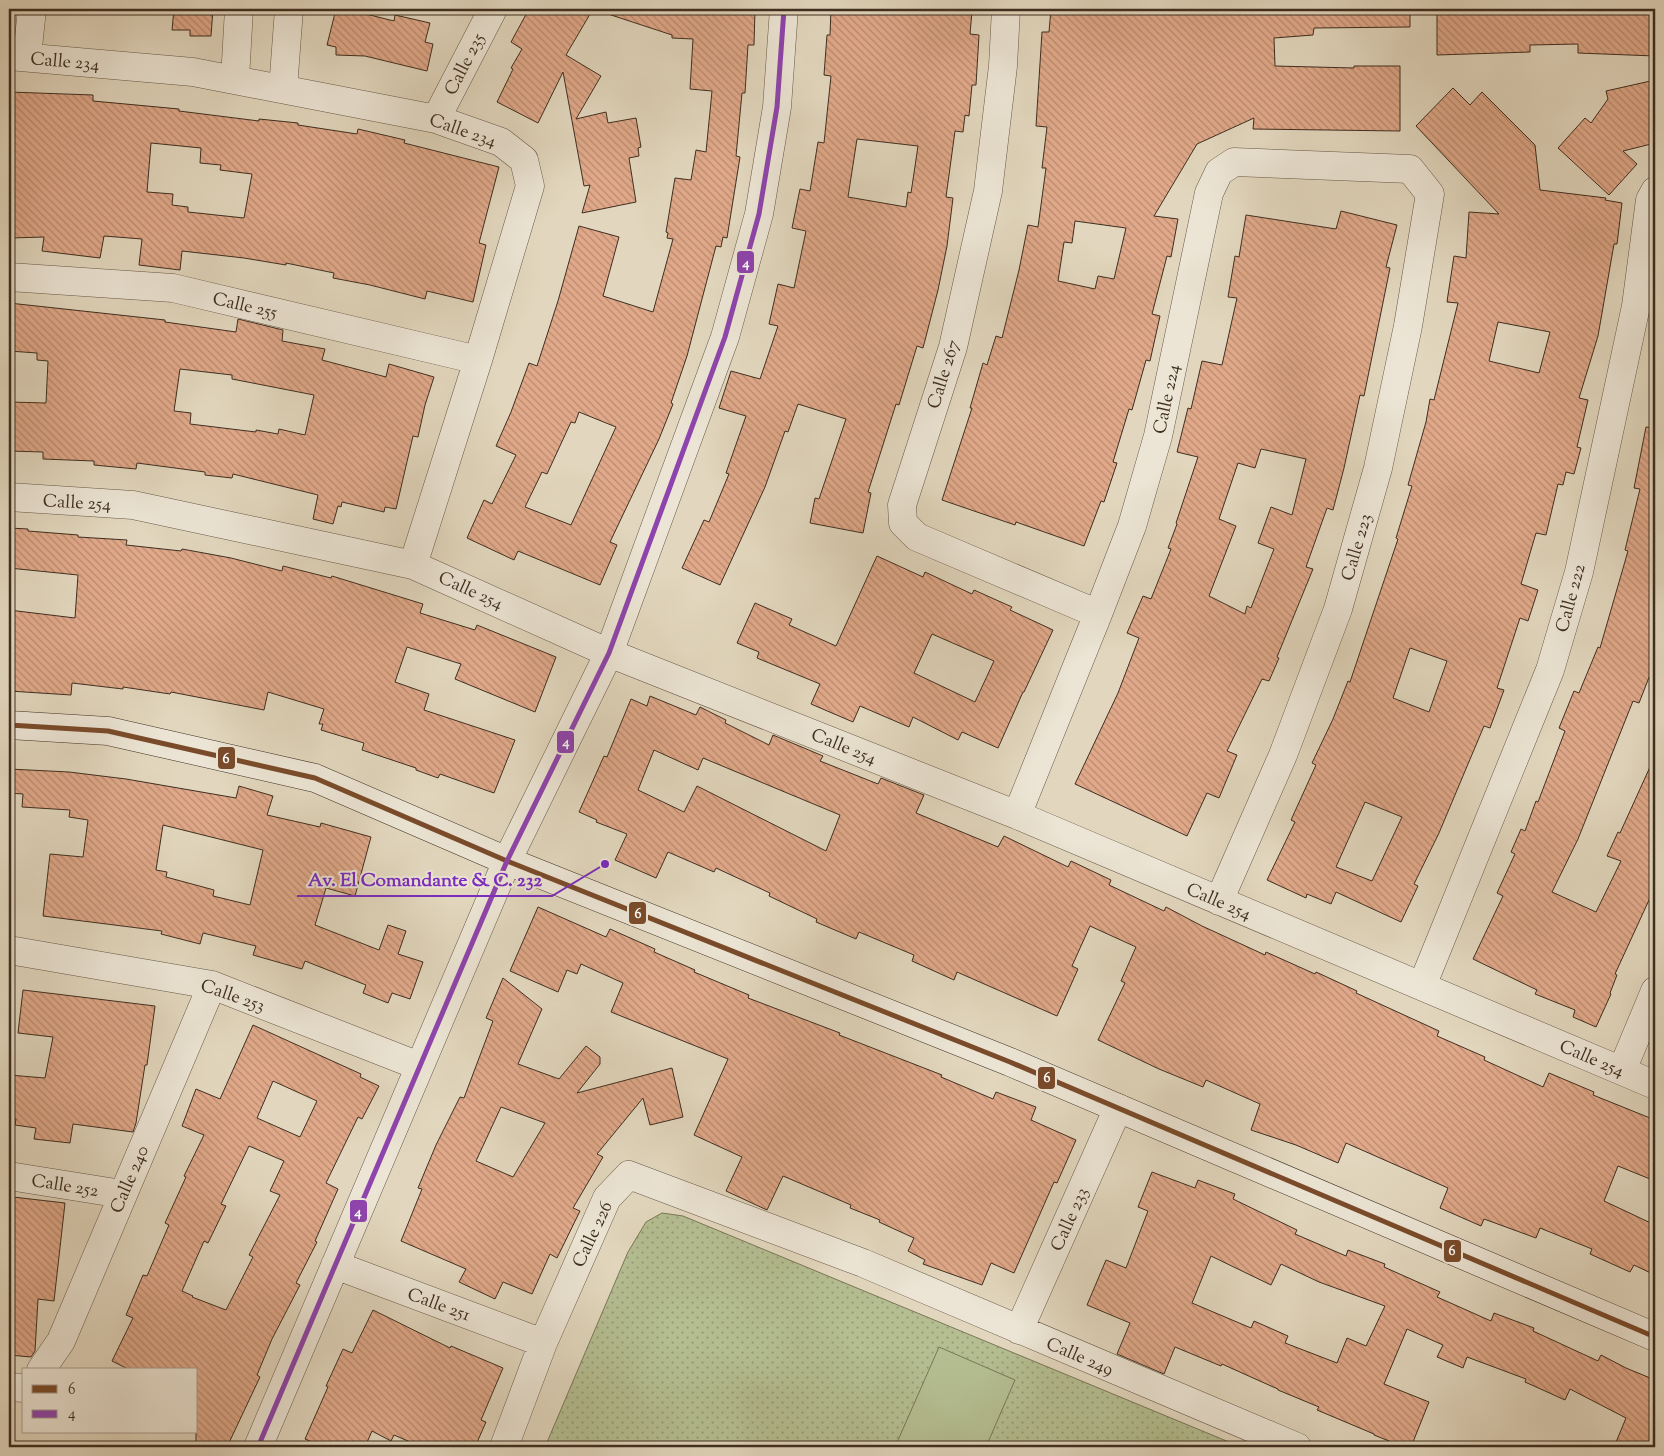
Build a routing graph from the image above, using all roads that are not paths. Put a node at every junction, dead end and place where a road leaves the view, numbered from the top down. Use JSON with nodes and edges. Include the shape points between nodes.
{"nodes":[{"id":1,"x":32,"y":9,"type":"edge"},
{"id":2,"x":239,"y":9,"type":"edge"},
{"id":3,"x":289,"y":9,"type":"edge"},
{"id":4,"x":493,"y":9,"type":"edge"},
{"id":5,"x":784,"y":9,"type":"edge"},
{"id":6,"x":1006,"y":9,"type":"edge"},
{"id":7,"x":18,"y":57,"type":"edge"},
{"id":8,"x":235,"y":79,"type":"junction"},
{"id":9,"x":283,"y":89,"type":"junction"},
{"id":10,"x":436,"y":118,"type":"junction"},
{"id":11,"x":1420,"y":179,"type":"joint"},
{"id":12,"x":1655,"y":191,"type":"edge"},
{"id":13,"x":9,"y":277,"type":"edge"},
{"id":14,"x":478,"y":360,"type":"junction"},
{"id":15,"x":9,"y":497,"type":"edge"},
{"id":16,"x":413,"y":565,"type":"junction"},
{"id":17,"x":1098,"y":614,"type":"junction"},
{"id":18,"x":609,"y":652,"type":"junction"},
{"id":19,"x":9,"y":725,"type":"edge"},
{"id":20,"x":1017,"y":815,"type":"junction"},
{"id":21,"x":508,"y":861,"type":"junction"},
{"id":22,"x":1218,"y":901,"type":"junction"},
{"id":23,"x":9,"y":950,"type":"edge"},
{"id":24,"x":212,"y":985,"type":"junction"},
{"id":25,"x":1422,"y":986,"type":"junction"},
{"id":26,"x":1655,"y":991,"type":"edge"},
{"id":27,"x":419,"y":1066,"type":"junction"},
{"id":28,"x":1622,"y":1070,"type":"junction"},
{"id":29,"x":1655,"y":1085,"type":"edge"},
{"id":30,"x":1118,"y":1108,"type":"junction"},
{"id":31,"x":9,"y":1176,"type":"edge"},
{"id":32,"x":122,"y":1194,"type":"junction"},
{"id":33,"x":863,"y":1263,"type":"joint"},
{"id":34,"x":335,"y":1265,"type":"junction"},
{"id":35,"x":1019,"y":1330,"type":"junction"},
{"id":36,"x":1655,"y":1337,"type":"edge"},
{"id":37,"x":543,"y":1343,"type":"junction"},
{"id":38,"x":41,"y":1368,"type":"edge"},
{"id":39,"x":9,"y":1387,"type":"edge"},
{"id":40,"x":22,"y":1388,"type":"edge"},
{"id":41,"x":258,"y":1447,"type":"edge"},
{"id":42,"x":504,"y":1447,"type":"edge"},
{"id":43,"x":1297,"y":1447,"type":"edge"}],
"edges":[{"from":1,"to":7,"type":"street"},
{"from":2,"to":8,"type":"street"},
{"from":3,"to":9,"type":"street"},
{"from":4,"to":10,"type":"street","name":"Calle 235"},
{"from":5,"to":18,"type":"street","via":[[777,107],[759,214],[725,337]]},
{"from":6,"to":17,"type":"street","name":"Calle 267","via":[[1003,66],[988,191],[953,346],[902,505],[903,523],[917,537]]},
{"from":7,"to":8,"type":"street","name":"Calle 234","via":[[193,72]]},
{"from":8,"to":9,"type":"street","name":"Calle 234"},
{"from":9,"to":10,"type":"street","name":"Calle 234"},
{"from":10,"to":14,"type":"street","name":"Calle 234","via":[[501,142],[524,160],[530,186]]},
{"from":11,"to":17,"type":"street","name":"Calle 224","via":[[1410,169],[1234,162],[1219,172],[1209,193],[1158,436],[1132,526]]},
{"from":11,"to":22,"type":"street","name":"Calle 223","via":[[1430,194],[1410,317],[1378,468],[1338,609],[1290,737]]},
{"from":12,"to":25,"type":"street","name":"Calle 222","via":[[1650,200],[1636,306],[1581,562],[1553,661]]},
{"from":13,"to":14,"type":"street","name":"Calle 255","via":[[173,288]]},
{"from":14,"to":16,"type":"street","name":"Calle 234"},
{"from":15,"to":16,"type":"street","name":"Calle 254","via":[[134,505]]},
{"from":16,"to":18,"type":"street","name":"Calle 254"},
{"from":17,"to":20,"type":"street","name":"Calle 224"},
{"from":18,"to":20,"type":"street","name":"Calle 254"},
{"from":18,"to":21,"type":"street"},
{"from":19,"to":21,"type":"street","via":[[108,732],[315,778]]},
{"from":20,"to":22,"type":"street","name":"Calle 254"},
{"from":21,"to":27,"type":"street"},
{"from":21,"to":30,"type":"street"},
{"from":22,"to":25,"type":"street","name":"Calle 254"},
{"from":23,"to":24,"type":"street","name":"Calle 253"},
{"from":24,"to":27,"type":"street","name":"Calle 253"},
{"from":24,"to":32,"type":"street","name":"Calle 240"},
{"from":25,"to":28,"type":"street","name":"Calle 254"},
{"from":26,"to":28,"type":"street"},
{"from":27,"to":34,"type":"street"},
{"from":28,"to":29,"type":"street","name":"Calle 254"},
{"from":30,"to":35,"type":"street","name":"Calle 233"},
{"from":30,"to":36,"type":"street"},
{"from":31,"to":32,"type":"street","name":"Calle 252"},
{"from":32,"to":38,"type":"street","name":"Calle 240","via":[[61,1341]]},
{"from":33,"to":35,"type":"street","name":"Calle 249"},
{"from":33,"to":37,"type":"street","name":"Calle 226","via":[[629,1175],[607,1198]]},
{"from":34,"to":37,"type":"street","name":"Calle 251"},
{"from":34,"to":41,"type":"street"},
{"from":35,"to":43,"type":"street","name":"Calle 249"},
{"from":37,"to":42,"type":"street","name":"Calle 226"},
{"from":39,"to":40,"type":"street"}]}
